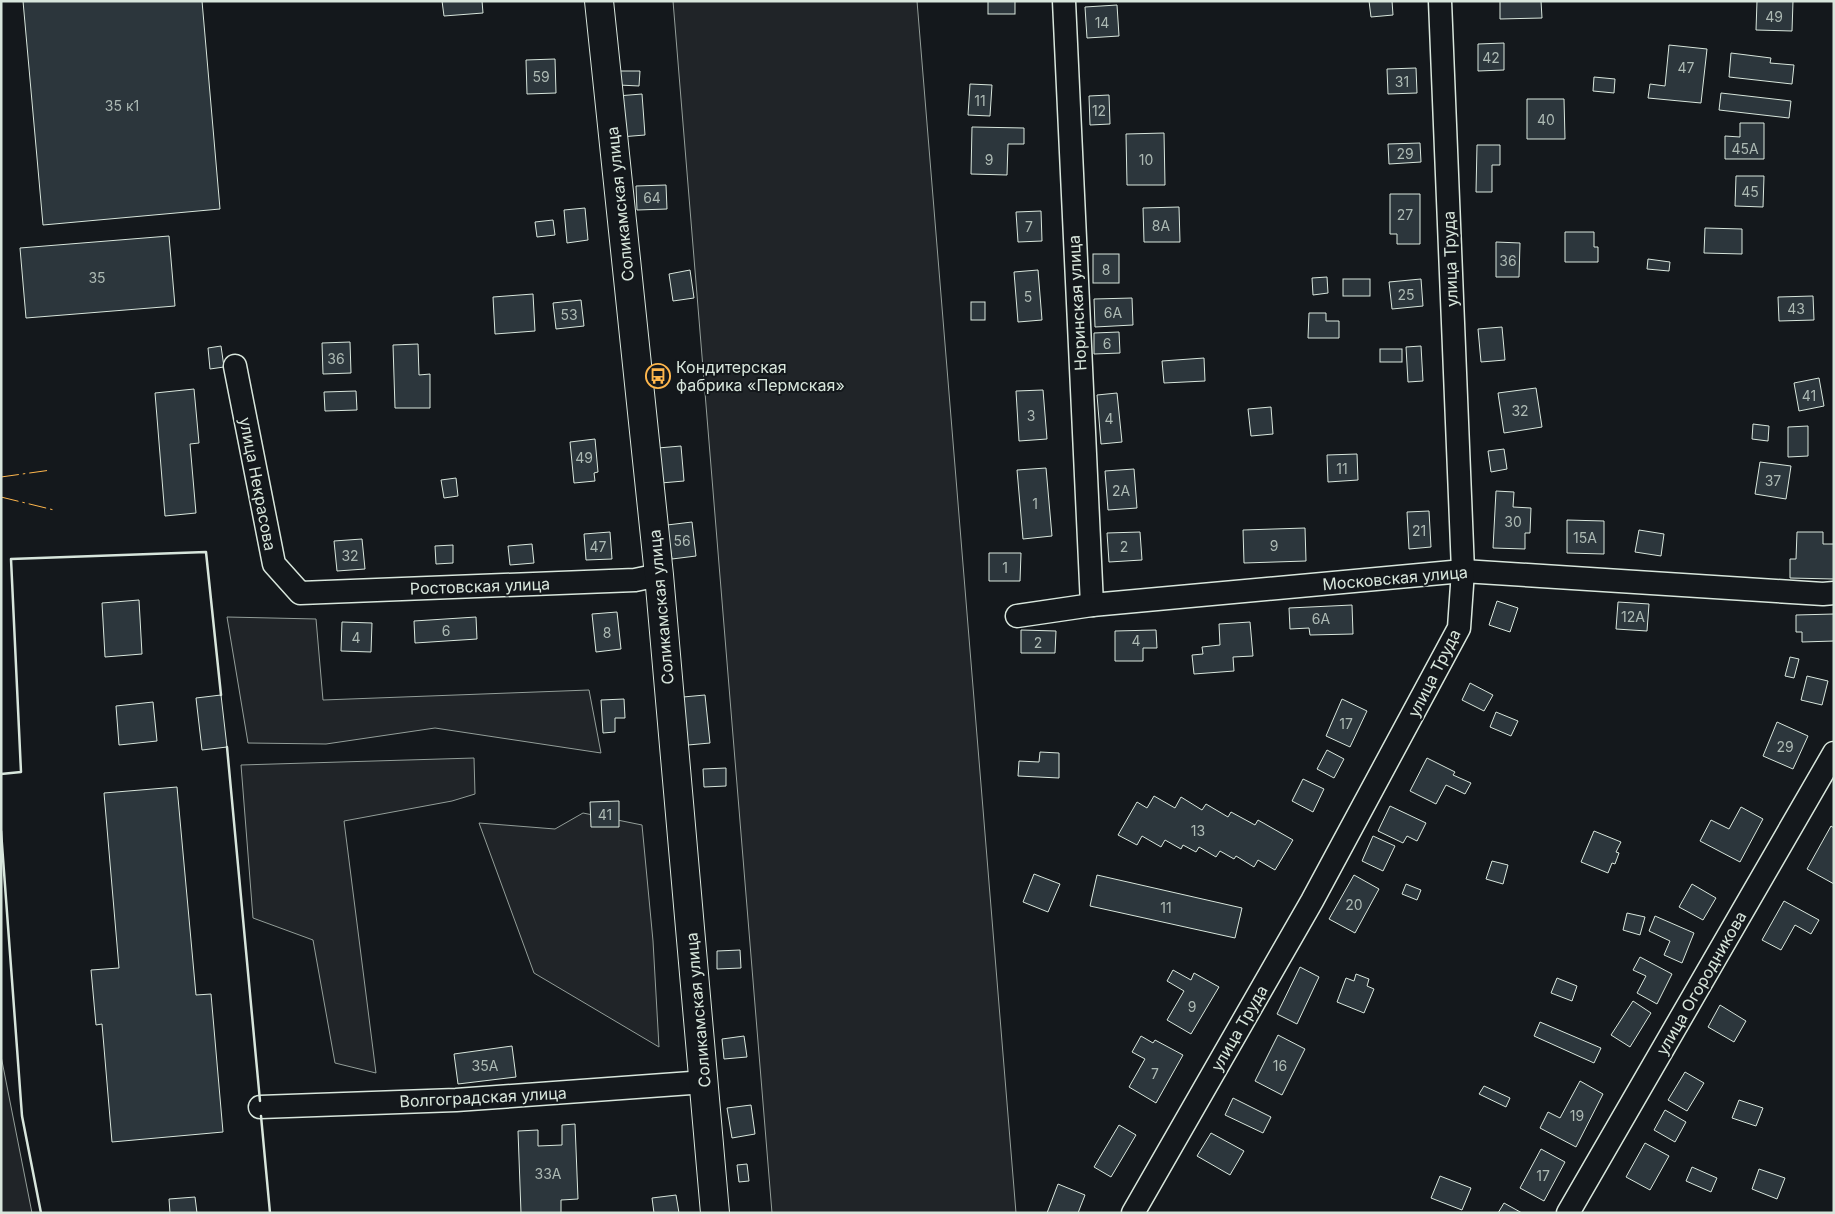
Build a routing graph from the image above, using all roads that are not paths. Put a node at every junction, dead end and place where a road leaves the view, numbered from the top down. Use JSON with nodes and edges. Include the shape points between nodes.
{"nodes":[{"id":1,"x":599,"y":1,"type":"edge"},
{"id":2,"x":1064,"y":1,"type":"edge"},
{"id":3,"x":1440,"y":1,"type":"edge"},
{"id":4,"x":235,"y":366,"type":"dead end"},
{"id":5,"x":1463,"y":571,"type":"junction"},
{"id":6,"x":658,"y":575,"type":"junction"},
{"id":7,"x":300,"y":593,"type":"joint"},
{"id":8,"x":1834,"y":593,"type":"edge"},
{"id":9,"x":1092,"y":605,"type":"junction"},
{"id":10,"x":1017,"y":616,"type":"dead end"},
{"id":11,"x":1834,"y":753,"type":"edge"},
{"id":12,"x":704,"y":1082,"type":"junction"},
{"id":13,"x":260,"y":1108,"type":"dead end"},
{"id":14,"x":715,"y":1213,"type":"edge"},
{"id":15,"x":1133,"y":1213,"type":"edge"},
{"id":16,"x":1568,"y":1213,"type":"edge"}],
"edges":[{"from":1,"to":6,"type":"main road","name":"Соликамская улица"},
{"from":2,"to":9,"type":"street","name":"Норинская улица"},
{"from":3,"to":5,"type":"street","name":"улица Труда"},
{"from":4,"to":7,"type":"street","name":"улица Некрасова","via":[[274,564]]},
{"from":5,"to":8,"type":"street","name":"Московская улица"},
{"from":5,"to":9,"type":"street","name":"Московская улица"},
{"from":5,"to":15,"type":"street","name":"улица Труда","via":[[1459,628],[1307,909]]},
{"from":6,"to":7,"type":"street","name":"Ростовская улица","via":[[635,580]]},
{"from":6,"to":12,"type":"main road","name":"Соликамская улица"},
{"from":9,"to":10,"type":"street","name":"Московская улица"},
{"from":11,"to":16,"type":"street","name":"улица Огородникова"},
{"from":12,"to":13,"type":"street","name":"Волгоградская улица","via":[[456,1100]]},
{"from":12,"to":14,"type":"main road","name":"Соликамская улица"}]}
